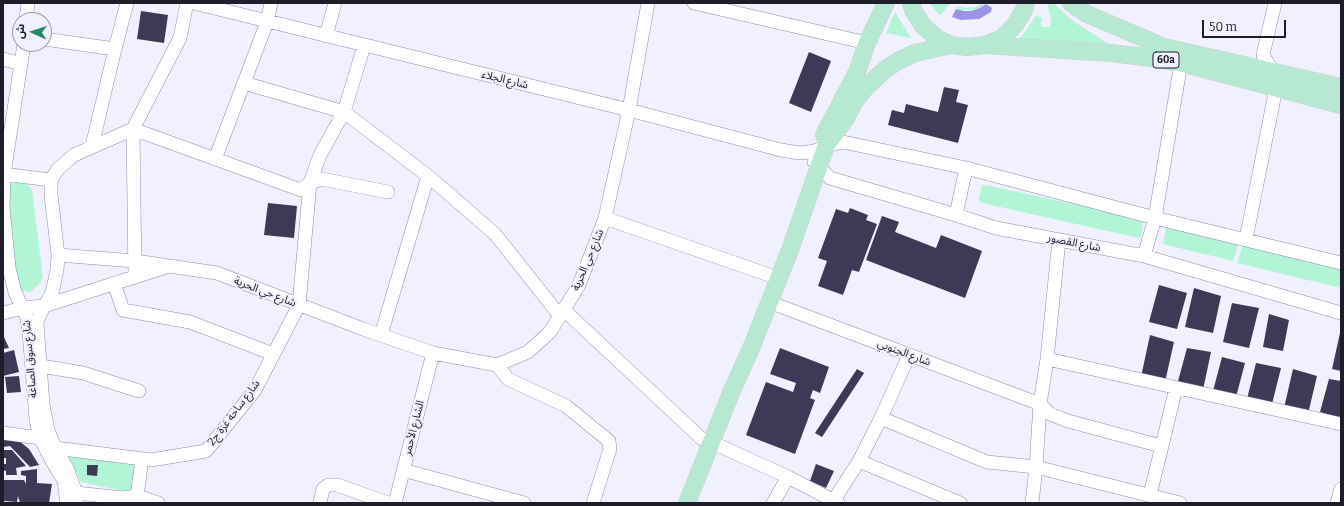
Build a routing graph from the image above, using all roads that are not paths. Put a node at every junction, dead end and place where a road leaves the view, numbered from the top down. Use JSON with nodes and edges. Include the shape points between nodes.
{"nodes":[{"id":1,"x":127,"y":3,"type":"edge"},
{"id":2,"x":187,"y":3,"type":"edge"},
{"id":3,"x":271,"y":3,"type":"edge"},
{"id":4,"x":335,"y":3,"type":"edge"},
{"id":5,"x":648,"y":3,"type":"edge"},
{"id":6,"x":694,"y":3,"type":"edge"},
{"id":7,"x":886,"y":3,"type":"edge"},
{"id":8,"x":912,"y":3,"type":"edge"},
{"id":9,"x":1026,"y":3,"type":"edge"},
{"id":10,"x":1275,"y":3,"type":"edge"},
{"id":11,"x":202,"y":4,"type":"edge"},
{"id":12,"x":1079,"y":6,"type":"edge"},
{"id":13,"x":267,"y":22,"type":"junction"},
{"id":14,"x":326,"y":36,"type":"junction"},
{"id":15,"x":52,"y":40,"type":"edge"},
{"id":16,"x":867,"y":43,"type":"junction"},
{"id":17,"x":951,"y":45,"type":"junction"},
{"id":18,"x":985,"y":45,"type":"junction"},
{"id":19,"x":364,"y":46,"type":"junction"},
{"id":20,"x":115,"y":49,"type":"junction"},
{"id":21,"x":23,"y":52,"type":"edge"},
{"id":22,"x":3,"y":59,"type":"edge"},
{"id":23,"x":1181,"y":63,"type":"junction"},
{"id":24,"x":21,"y":64,"type":"junction"},
{"id":25,"x":1272,"y":71,"type":"junction"},
{"id":26,"x":244,"y":83,"type":"junction"},
{"id":27,"x":1341,"y":87,"type":"edge"},
{"id":28,"x":1276,"y":88,"type":"junction"},
{"id":29,"x":1341,"y":105,"type":"edge"},
{"id":30,"x":629,"y":110,"type":"junction"},
{"id":31,"x":344,"y":112,"type":"junction"},
{"id":32,"x":132,"y":129,"type":"junction"},
{"id":33,"x":92,"y":146,"type":"junction"},
{"id":34,"x":819,"y":156,"type":"junction"},
{"id":35,"x":215,"y":159,"type":"junction"},
{"id":36,"x":966,"y":168,"type":"junction"},
{"id":37,"x":4,"y":174,"type":"edge"},
{"id":38,"x":428,"y":176,"type":"junction"},
{"id":39,"x":51,"y":180,"type":"junction"},
{"id":40,"x":310,"y":183,"type":"junction"},
{"id":41,"x":388,"y":192,"type":"dead end"},
{"id":42,"x":956,"y":215,"type":"junction"},
{"id":43,"x":605,"y":218,"type":"junction"},
{"id":44,"x":1156,"y":218,"type":"junction"},
{"id":45,"x":1246,"y":239,"type":"junction"},
{"id":46,"x":1059,"y":240,"type":"junction"},
{"id":47,"x":58,"y":254,"type":"junction"},
{"id":48,"x":1144,"y":256,"type":"junction"},
{"id":49,"x":135,"y":261,"type":"junction"},
{"id":50,"x":1341,"y":263,"type":"edge"},
{"id":51,"x":169,"y":266,"type":"junction"},
{"id":52,"x":772,"y":276,"type":"junction"},
{"id":53,"x":135,"y":277,"type":"junction"},
{"id":54,"x":114,"y":284,"type":"junction"},
{"id":55,"x":769,"y":302,"type":"junction"},
{"id":56,"x":299,"y":305,"type":"junction"},
{"id":57,"x":44,"y":306,"type":"junction"},
{"id":58,"x":23,"y":308,"type":"junction"},
{"id":59,"x":3,"y":313,"type":"edge"},
{"id":60,"x":562,"y":313,"type":"junction"},
{"id":61,"x":1341,"y":313,"type":"edge"},
{"id":62,"x":381,"y":335,"type":"junction"},
{"id":63,"x":273,"y":354,"type":"junction"},
{"id":64,"x":433,"y":354,"type":"junction"},
{"id":65,"x":909,"y":355,"type":"junction"},
{"id":66,"x":1047,"y":359,"type":"junction"},
{"id":67,"x":497,"y":365,"type":"junction"},
{"id":68,"x":40,"y":366,"type":"junction"},
{"id":69,"x":1176,"y":388,"type":"junction"},
{"id":70,"x":139,"y":391,"type":"dead end"},
{"id":71,"x":1040,"y":404,"type":"junction"},
{"id":72,"x":881,"y":418,"type":"junction"},
{"id":73,"x":1341,"y":424,"type":"edge"},
{"id":74,"x":3,"y":433,"type":"edge"},
{"id":75,"x":40,"y":438,"type":"junction"},
{"id":76,"x":707,"y":440,"type":"junction"},
{"id":77,"x":1162,"y":446,"type":"junction"},
{"id":78,"x":55,"y":448,"type":"junction"},
{"id":79,"x":142,"y":459,"type":"junction"},
{"id":80,"x":859,"y":461,"type":"junction"},
{"id":81,"x":1036,"y":467,"type":"junction"},
{"id":82,"x":403,"y":470,"type":"junction"},
{"id":83,"x":788,"y":478,"type":"junction"},
{"id":84,"x":1341,"y":489,"type":"edge"},
{"id":85,"x":137,"y":496,"type":"junction"},
{"id":86,"x":1150,"y":496,"type":"junction"},
{"id":87,"x":73,"y":500,"type":"edge"},
{"id":88,"x":834,"y":502,"type":"edge"},
{"id":89,"x":158,"y":503,"type":"edge"},
{"id":90,"x":320,"y":503,"type":"edge"},
{"id":91,"x":388,"y":503,"type":"edge"},
{"id":92,"x":395,"y":503,"type":"edge"},
{"id":93,"x":524,"y":503,"type":"edge"},
{"id":94,"x":593,"y":503,"type":"edge"},
{"id":95,"x":676,"y":503,"type":"edge"},
{"id":96,"x":687,"y":503,"type":"edge"},
{"id":97,"x":773,"y":503,"type":"edge"},
{"id":98,"x":960,"y":503,"type":"edge"},
{"id":99,"x":1032,"y":503,"type":"edge"},
{"id":100,"x":1180,"y":503,"type":"edge"},
{"id":101,"x":1337,"y":503,"type":"edge"}],
"edges":[{"from":1,"to":20,"type":"street"},
{"from":2,"to":32,"type":"street","via":[[180,38]]},
{"from":3,"to":13,"type":"street"},
{"from":4,"to":14,"type":"street"},
{"from":5,"to":30,"type":"street","name":"شارع حي الحرية"},
{"from":6,"to":16,"type":"street"},
{"from":7,"to":16,"type":"main road"},
{"from":8,"to":17,"type":"main road","via":[[913,10],[923,26],[937,38]]},
{"from":9,"to":18,"type":"main road","via":[[1015,26],[1002,38]]},
{"from":10,"to":25,"type":"street","via":[[1263,55]]},
{"from":11,"to":13,"type":"street","name":"شارع الجلاء"},
{"from":12,"to":25,"type":"main road","number":"60a","via":[[1087,14],[1164,47]]},
{"from":13,"to":14,"type":"street","name":"شارع الجلاء"},
{"from":13,"to":26,"type":"street"},
{"from":14,"to":19,"type":"street","name":"شارع الجلاء"},
{"from":15,"to":20,"type":"street"},
{"from":16,"to":34,"type":"main road","via":[[856,72],[835,111]]},
{"from":17,"to":18,"type":"main road","via":[[967,48]]},
{"from":17,"to":34,"type":"main road","via":[[915,53],[886,69],[855,101]]},
{"from":18,"to":23,"type":"main road","number":"60a","via":[[1111,53]]},
{"from":19,"to":30,"type":"street","name":"شارع الجلاء"},
{"from":19,"to":31,"type":"street"},
{"from":20,"to":33,"type":"street"},
{"from":21,"to":24,"type":"street","name":"شارع سوق الصاغة"},
{"from":22,"to":24,"type":"street"},
{"from":23,"to":28,"type":"main road","number":"60a"},
{"from":23,"to":44,"type":"street"},
{"from":24,"to":37,"type":"street","name":"شارع سوق الصاغة"},
{"from":25,"to":27,"type":"main road","number":"60a"},
{"from":25,"to":28,"type":"street"},
{"from":26,"to":31,"type":"street"},
{"from":26,"to":35,"type":"street"},
{"from":28,"to":29,"type":"main road","number":"60a"},
{"from":28,"to":45,"type":"street"},
{"from":30,"to":34,"type":"street","name":"شارع الجلاء","via":[[782,150]]},
{"from":30,"to":43,"type":"street","name":"شارع حي الحرية"},
{"from":31,"to":38,"type":"street"},
{"from":31,"to":40,"type":"street","via":[[320,155]]},
{"from":32,"to":33,"type":"street"},
{"from":32,"to":35,"type":"street"},
{"from":32,"to":49,"type":"street"},
{"from":33,"to":39,"type":"street","via":[[74,155],[58,169]]},
{"from":34,"to":36,"type":"street","via":[[843,142]]},
{"from":34,"to":42,"type":"street","name":"شارع القصور","via":[[830,178]]},
{"from":34,"to":52,"type":"main road"},
{"from":34,"to":55,"type":"main road","via":[[790,250]]},
{"from":35,"to":40,"type":"street","via":[[301,190]]},
{"from":36,"to":42,"type":"street"},
{"from":36,"to":44,"type":"street"},
{"from":37,"to":39,"type":"street"},
{"from":37,"to":58,"type":"street","name":"شارع سوق الصاغة","via":[[3,208],[9,268],[15,292]]},
{"from":38,"to":60,"type":"street","via":[[495,234]]},
{"from":38,"to":62,"type":"street"},
{"from":39,"to":47,"type":"street"},
{"from":40,"to":41,"type":"street","via":[[322,179]]},
{"from":40,"to":56,"type":"street"},
{"from":42,"to":46,"type":"street","name":"شارع القصور","via":[[996,228]]},
{"from":43,"to":52,"type":"street"},
{"from":43,"to":60,"type":"street","name":"شارع حي الحرية","via":[[579,285]]},
{"from":44,"to":45,"type":"street"},
{"from":44,"to":48,"type":"street"},
{"from":45,"to":50,"type":"street"},
{"from":46,"to":48,"type":"street","name":"شارع القصور"},
{"from":46,"to":66,"type":"street"},
{"from":47,"to":49,"type":"street","name":"شارع حي الحرية"},
{"from":47,"to":57,"type":"street","via":[[52,293]]},
{"from":48,"to":61,"type":"street","name":"شارع القصور"},
{"from":49,"to":51,"type":"street","name":"شارع حي الحرية"},
{"from":49,"to":53,"type":"street"},
{"from":51,"to":53,"type":"street"},
{"from":51,"to":56,"type":"street","name":"شارع حي الحرية","via":[[217,273]]},
{"from":52,"to":76,"type":"main road"},
{"from":53,"to":54,"type":"street"},
{"from":54,"to":57,"type":"street"},
{"from":54,"to":63,"type":"street","via":[[123,310],[190,322]]},
{"from":55,"to":65,"type":"street","name":"شارع الجنوبي"},
{"from":55,"to":76,"type":"main road"},
{"from":56,"to":62,"type":"street","name":"شارع حي الحرية"},
{"from":56,"to":63,"type":"street","name":"شارع ساحة غزة ج2"},
{"from":57,"to":58,"type":"street"},
{"from":57,"to":68,"type":"street","via":[[37,323]]},
{"from":58,"to":59,"type":"street"},
{"from":58,"to":75,"type":"street","name":"شارع سوق الصاغة","via":[[29,331],[33,393]]},
{"from":60,"to":67,"type":"street","name":"شارع حي الحرية","via":[[550,332],[528,352]]},
{"from":60,"to":76,"type":"street"},
{"from":62,"to":64,"type":"street","name":"شارع حي الحرية"},
{"from":63,"to":79,"type":"street","name":"شارع ساحة غزة ج2","via":[[255,390],[206,451],[151,460]]},
{"from":64,"to":67,"type":"street","name":"شارع حي الحرية"},
{"from":64,"to":82,"type":"street","name":"الشارع الأحمر"},
{"from":65,"to":71,"type":"street","name":"شارع الجنوبي"},
{"from":65,"to":72,"type":"street"},
{"from":66,"to":69,"type":"street"},
{"from":66,"to":71,"type":"street"},
{"from":67,"to":94,"type":"street","via":[[508,379],[566,406],[609,441],[610,449]]},
{"from":68,"to":70,"type":"street","via":[[83,373]]},
{"from":68,"to":78,"type":"street","via":[[43,405]]},
{"from":69,"to":73,"type":"street"},
{"from":69,"to":77,"type":"street"},
{"from":71,"to":77,"type":"street","name":"شارع الجنوبي","via":[[1050,414],[1068,421]]},
{"from":71,"to":81,"type":"street"},
{"from":72,"to":80,"type":"street"},
{"from":72,"to":81,"type":"street","via":[[987,462]]},
{"from":74,"to":75,"type":"street"},
{"from":75,"to":87,"type":"street","name":"شارع سوق الصاغة"},
{"from":76,"to":83,"type":"street"},
{"from":76,"to":95,"type":"main road"},
{"from":76,"to":96,"type":"main road"},
{"from":77,"to":86,"type":"street"},
{"from":78,"to":79,"type":"street","name":"شارع ساحة غزة ج2"},
{"from":78,"to":87,"type":"street","via":[[67,468]]},
{"from":79,"to":85,"type":"street"},
{"from":80,"to":88,"type":"street"},
{"from":80,"to":98,"type":"street"},
{"from":81,"to":86,"type":"street"},
{"from":81,"to":99,"type":"street"},
{"from":82,"to":92,"type":"street","name":"الشارع الأحمر"},
{"from":82,"to":93,"type":"street"},
{"from":83,"to":88,"type":"street"},
{"from":83,"to":97,"type":"street"},
{"from":84,"to":101,"type":"street"},
{"from":85,"to":87,"type":"street"},
{"from":85,"to":89,"type":"street"},
{"from":86,"to":100,"type":"street"},
{"from":90,"to":91,"type":"street","via":[[323,489],[328,485],[337,485]]}]}
